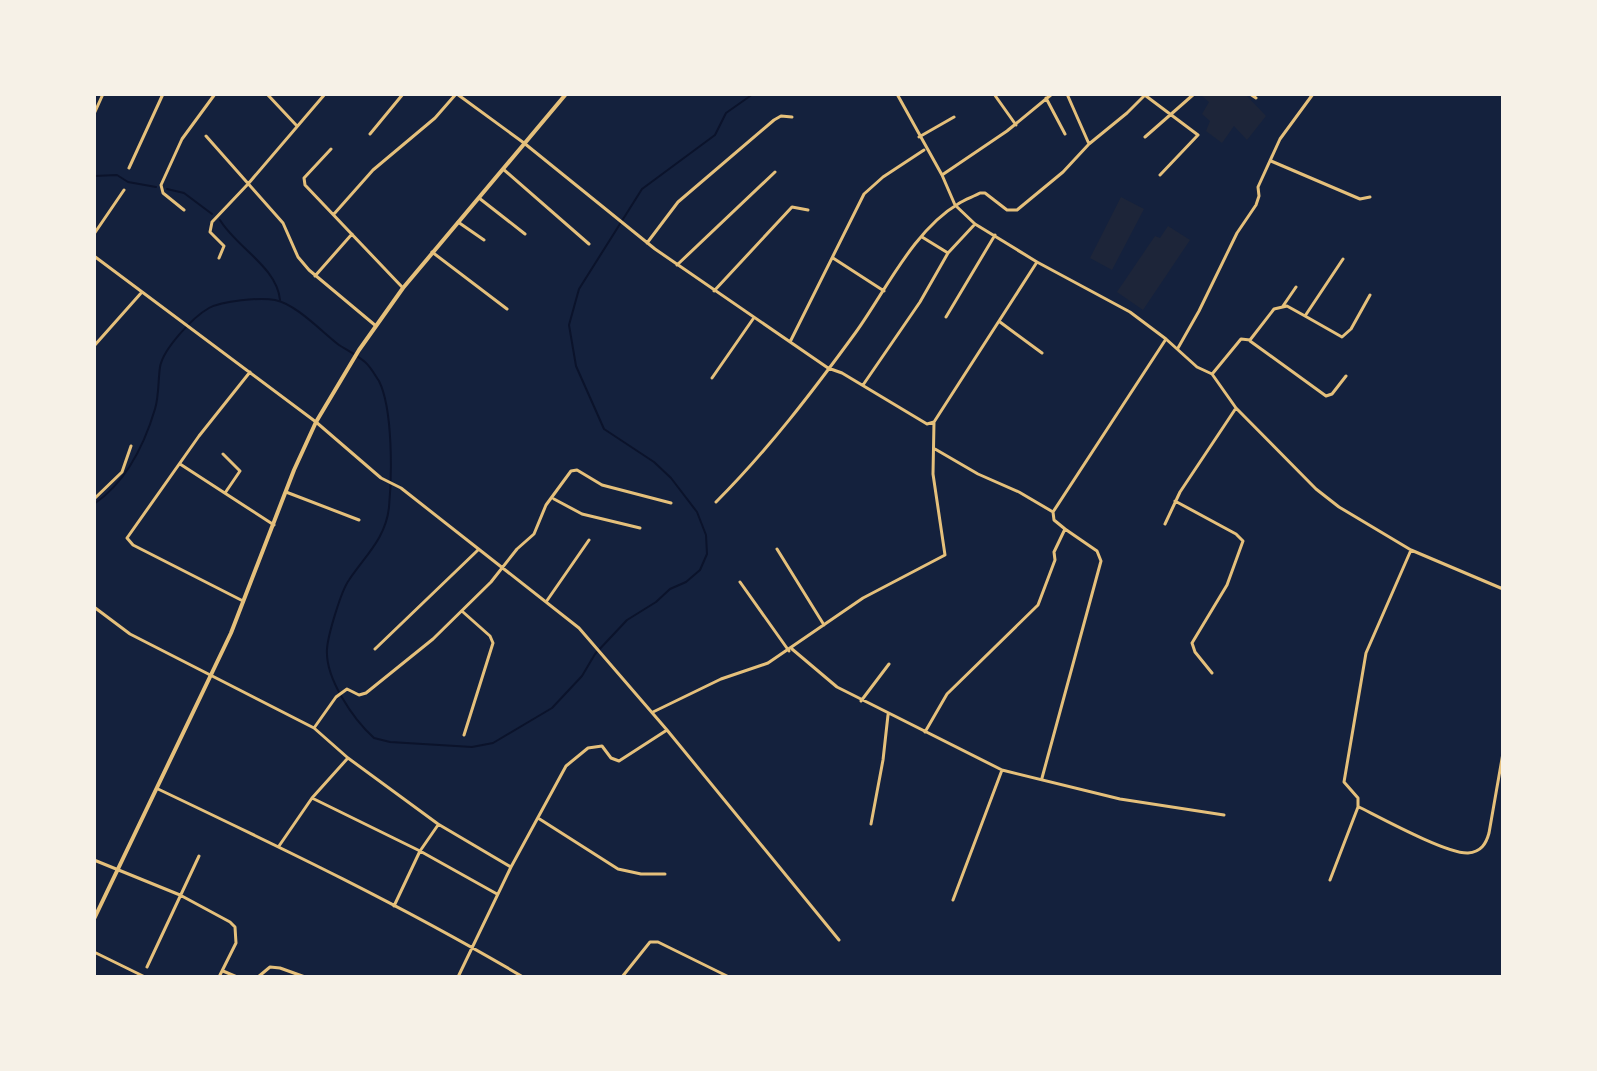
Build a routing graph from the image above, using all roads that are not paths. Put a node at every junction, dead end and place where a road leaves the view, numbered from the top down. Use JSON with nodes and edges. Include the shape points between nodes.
{"nodes":[{"id":1,"x":103,"y":94,"type":"edge"},
{"id":2,"x":163,"y":94,"type":"edge"},
{"id":3,"x":215,"y":94,"type":"edge"},
{"id":4,"x":267,"y":94,"type":"edge"},
{"id":5,"x":325,"y":94,"type":"edge"},
{"id":6,"x":403,"y":94,"type":"edge"},
{"id":7,"x":456,"y":94,"type":"edge"},
{"id":8,"x":566,"y":94,"type":"edge"},
{"id":9,"x":897,"y":94,"type":"edge"},
{"id":10,"x":994,"y":94,"type":"edge"},
{"id":11,"x":1052,"y":94,"type":"edge"},
{"id":12,"x":1067,"y":94,"type":"edge"},
{"id":13,"x":1145,"y":94,"type":"edge"},
{"id":14,"x":1194,"y":94,"type":"edge"},
{"id":15,"x":1250,"y":94,"type":"edge"},
{"id":16,"x":1313,"y":94,"type":"edge"},
{"id":17,"x":1046,"y":97,"type":"junction"},
{"id":18,"x":1256,"y":98,"type":"dead end"},
{"id":19,"x":94,"y":114,"type":"edge"},
{"id":20,"x":1169,"y":114,"type":"junction"},
{"id":21,"x":792,"y":117,"type":"dead end"},
{"id":22,"x":954,"y":117,"type":"dead end"},
{"id":23,"x":1016,"y":125,"type":"junction"},
{"id":24,"x":297,"y":126,"type":"junction"},
{"id":25,"x":370,"y":134,"type":"dead end"},
{"id":26,"x":1065,"y":134,"type":"dead end"},
{"id":27,"x":206,"y":136,"type":"dead end"},
{"id":28,"x":919,"y":137,"type":"junction"},
{"id":29,"x":1145,"y":137,"type":"dead end"},
{"id":30,"x":524,"y":143,"type":"junction"},
{"id":31,"x":1089,"y":144,"type":"junction"},
{"id":32,"x":331,"y":149,"type":"dead end"},
{"id":33,"x":926,"y":149,"type":"junction"},
{"id":34,"x":1271,"y":161,"type":"junction"},
{"id":35,"x":129,"y":168,"type":"dead end"},
{"id":36,"x":503,"y":169,"type":"junction"},
{"id":37,"x":775,"y":172,"type":"dead end"},
{"id":38,"x":942,"y":175,"type":"junction"},
{"id":39,"x":1160,"y":175,"type":"dead end"},
{"id":40,"x":248,"y":184,"type":"junction"},
{"id":41,"x":124,"y":190,"type":"dead end"},
{"id":42,"x":1370,"y":197,"type":"dead end"},
{"id":43,"x":479,"y":198,"type":"junction"},
{"id":44,"x":955,"y":205,"type":"junction"},
{"id":45,"x":184,"y":210,"type":"dead end"},
{"id":46,"x":808,"y":210,"type":"dead end"},
{"id":47,"x":334,"y":214,"type":"junction"},
{"id":48,"x":458,"y":222,"type":"junction"},
{"id":49,"x":975,"y":224,"type":"junction"},
{"id":50,"x":94,"y":234,"type":"edge"},
{"id":51,"x":352,"y":234,"type":"junction"},
{"id":52,"x":525,"y":234,"type":"dead end"},
{"id":53,"x":995,"y":235,"type":"junction"},
{"id":54,"x":922,"y":237,"type":"junction"},
{"id":55,"x":484,"y":240,"type":"dead end"},
{"id":56,"x":647,"y":243,"type":"junction"},
{"id":57,"x":589,"y":244,"type":"dead end"},
{"id":58,"x":432,"y":252,"type":"junction"},
{"id":59,"x":948,"y":253,"type":"junction"},
{"id":60,"x":94,"y":256,"type":"edge"},
{"id":61,"x":219,"y":258,"type":"dead end"},
{"id":62,"x":833,"y":258,"type":"junction"},
{"id":63,"x":1343,"y":259,"type":"dead end"},
{"id":64,"x":1037,"y":262,"type":"junction"},
{"id":65,"x":677,"y":265,"type":"junction"},
{"id":66,"x":315,"y":276,"type":"junction"},
{"id":67,"x":1296,"y":287,"type":"dead end"},
{"id":68,"x":403,"y":288,"type":"junction"},
{"id":69,"x":714,"y":291,"type":"junction"},
{"id":70,"x":884,"y":291,"type":"junction"},
{"id":71,"x":142,"y":292,"type":"junction"},
{"id":72,"x":1370,"y":295,"type":"dead end"},
{"id":73,"x":1283,"y":306,"type":"junction"},
{"id":74,"x":507,"y":309,"type":"dead end"},
{"id":75,"x":1305,"y":316,"type":"junction"},
{"id":76,"x":946,"y":317,"type":"dead end"},
{"id":77,"x":754,"y":318,"type":"junction"},
{"id":78,"x":999,"y":321,"type":"junction"},
{"id":79,"x":376,"y":326,"type":"junction"},
{"id":80,"x":1166,"y":339,"type":"junction"},
{"id":81,"x":1250,"y":340,"type":"junction"},
{"id":82,"x":790,"y":342,"type":"junction"},
{"id":83,"x":94,"y":346,"type":"edge"},
{"id":84,"x":1178,"y":348,"type":"junction"},
{"id":85,"x":1042,"y":353,"type":"dead end"},
{"id":86,"x":828,"y":368,"type":"junction"},
{"id":87,"x":250,"y":372,"type":"junction"},
{"id":88,"x":1212,"y":374,"type":"junction"},
{"id":89,"x":1346,"y":376,"type":"dead end"},
{"id":90,"x":712,"y":378,"type":"dead end"},
{"id":91,"x":863,"y":385,"type":"junction"},
{"id":92,"x":1236,"y":408,"type":"junction"},
{"id":93,"x":316,"y":422,"type":"junction"},
{"id":94,"x":934,"y":422,"type":"junction"},
{"id":95,"x":131,"y":446,"type":"dead end"},
{"id":96,"x":935,"y":449,"type":"junction"},
{"id":97,"x":223,"y":454,"type":"dead end"},
{"id":98,"x":179,"y":463,"type":"junction"},
{"id":99,"x":286,"y":492,"type":"junction"},
{"id":100,"x":225,"y":493,"type":"junction"},
{"id":101,"x":552,"y":498,"type":"junction"},
{"id":102,"x":94,"y":499,"type":"edge"},
{"id":103,"x":1175,"y":501,"type":"junction"},
{"id":104,"x":716,"y":502,"type":"dead end"},
{"id":105,"x":671,"y":503,"type":"dead end"},
{"id":106,"x":1053,"y":512,"type":"junction"},
{"id":107,"x":359,"y":520,"type":"dead end"},
{"id":108,"x":1165,"y":524,"type":"dead end"},
{"id":109,"x":274,"y":525,"type":"junction"},
{"id":110,"x":640,"y":528,"type":"dead end"},
{"id":111,"x":1065,"y":529,"type":"junction"},
{"id":112,"x":589,"y":540,"type":"dead end"},
{"id":113,"x":777,"y":549,"type":"dead end"},
{"id":114,"x":478,"y":550,"type":"junction"},
{"id":115,"x":1411,"y":550,"type":"junction"},
{"id":116,"x":503,"y":568,"type":"junction"},
{"id":117,"x":740,"y":582,"type":"dead end"},
{"id":118,"x":1503,"y":589,"type":"edge"},
{"id":119,"x":245,"y":602,"type":"junction"},
{"id":120,"x":546,"y":602,"type":"junction"},
{"id":121,"x":94,"y":607,"type":"edge"},
{"id":122,"x":463,"y":612,"type":"junction"},
{"id":123,"x":824,"y":625,"type":"junction"},
{"id":124,"x":375,"y":649,"type":"dead end"},
{"id":125,"x":791,"y":650,"type":"junction"},
{"id":126,"x":889,"y":664,"type":"dead end"},
{"id":127,"x":1212,"y":673,"type":"dead end"},
{"id":128,"x":211,"y":674,"type":"junction"},
{"id":129,"x":861,"y":701,"type":"junction"},
{"id":130,"x":653,"y":712,"type":"junction"},
{"id":131,"x":888,"y":715,"type":"junction"},
{"id":132,"x":314,"y":728,"type":"junction"},
{"id":133,"x":667,"y":730,"type":"junction"},
{"id":134,"x":925,"y":732,"type":"junction"},
{"id":135,"x":464,"y":735,"type":"dead end"},
{"id":136,"x":1503,"y":753,"type":"edge"},
{"id":137,"x":348,"y":758,"type":"junction"},
{"id":138,"x":1002,"y":770,"type":"junction"},
{"id":139,"x":1042,"y":778,"type":"junction"},
{"id":140,"x":158,"y":789,"type":"junction"},
{"id":141,"x":312,"y":798,"type":"junction"},
{"id":142,"x":1358,"y":807,"type":"junction"},
{"id":143,"x":1224,"y":815,"type":"dead end"},
{"id":144,"x":538,"y":818,"type":"junction"},
{"id":145,"x":438,"y":824,"type":"junction"},
{"id":146,"x":871,"y":824,"type":"dead end"},
{"id":147,"x":279,"y":846,"type":"junction"},
{"id":148,"x":420,"y":851,"type":"junction"},
{"id":149,"x":199,"y":856,"type":"dead end"},
{"id":150,"x":94,"y":860,"type":"edge"},
{"id":151,"x":511,"y":867,"type":"junction"},
{"id":152,"x":120,"y":869,"type":"junction"},
{"id":153,"x":665,"y":874,"type":"dead end"},
{"id":154,"x":1330,"y":880,"type":"dead end"},
{"id":155,"x":497,"y":894,"type":"junction"},
{"id":156,"x":180,"y":895,"type":"junction"},
{"id":157,"x":953,"y":900,"type":"dead end"},
{"id":158,"x":394,"y":906,"type":"junction"},
{"id":159,"x":94,"y":919,"type":"edge"},
{"id":160,"x":839,"y":940,"type":"dead end"},
{"id":161,"x":472,"y":947,"type":"junction"},
{"id":162,"x":94,"y":952,"type":"edge"},
{"id":163,"x":147,"y":967,"type":"dead end"},
{"id":164,"x":223,"y":971,"type":"junction"},
{"id":165,"x":145,"y":977,"type":"edge"},
{"id":166,"x":219,"y":977,"type":"edge"},
{"id":167,"x":237,"y":977,"type":"edge"},
{"id":168,"x":258,"y":977,"type":"edge"},
{"id":169,"x":305,"y":977,"type":"edge"},
{"id":170,"x":458,"y":977,"type":"edge"},
{"id":171,"x":523,"y":977,"type":"edge"},
{"id":172,"x":622,"y":977,"type":"edge"},
{"id":173,"x":729,"y":977,"type":"edge"}],
"edges":[{"from":1,"to":19,"type":"street"},
{"from":2,"to":35,"type":"street"},
{"from":3,"to":45,"type":"street","via":[[182,139],[161,185]]},
{"from":4,"to":24,"type":"street"},
{"from":5,"to":24,"type":"street"},
{"from":6,"to":25,"type":"street"},
{"from":7,"to":30,"type":"street"},
{"from":7,"to":47,"type":"street","via":[[373,170]]},
{"from":8,"to":30,"type":"street"},
{"from":9,"to":28,"type":"street"},
{"from":10,"to":23,"type":"street"},
{"from":11,"to":17,"type":"street"},
{"from":12,"to":31,"type":"street"},
{"from":13,"to":20,"type":"street"},
{"from":13,"to":31,"type":"street"},
{"from":14,"to":20,"type":"street"},
{"from":15,"to":18,"type":"street"},
{"from":16,"to":34,"type":"street","via":[[1280,139]]},
{"from":17,"to":23,"type":"street"},
{"from":17,"to":26,"type":"street"},
{"from":20,"to":29,"type":"street"},
{"from":20,"to":39,"type":"street","via":[[1198,135]]},
{"from":21,"to":56,"type":"street","via":[[774,120],[678,202]]},
{"from":22,"to":28,"type":"street"},
{"from":23,"to":38,"type":"street"},
{"from":24,"to":40,"type":"street"},
{"from":27,"to":40,"type":"street"},
{"from":28,"to":33,"type":"street"},
{"from":30,"to":36,"type":"street"},
{"from":30,"to":56,"type":"street"},
{"from":31,"to":44,"type":"street","via":[[1017,210],[1007,210],[985,193]]},
{"from":32,"to":47,"type":"street","via":[[304,178]]},
{"from":33,"to":38,"type":"street"},
{"from":33,"to":62,"type":"street","via":[[864,194]]},
{"from":34,"to":42,"type":"street","via":[[1360,199]]},
{"from":34,"to":84,"type":"street","via":[[1256,205]]},
{"from":36,"to":43,"type":"street"},
{"from":36,"to":57,"type":"street"},
{"from":37,"to":65,"type":"street"},
{"from":38,"to":44,"type":"street"},
{"from":40,"to":61,"type":"street","via":[[209,227],[224,246]]},
{"from":40,"to":66,"type":"street","via":[[283,223],[298,257]]},
{"from":41,"to":50,"type":"street"},
{"from":43,"to":48,"type":"street"},
{"from":43,"to":52,"type":"street"},
{"from":44,"to":49,"type":"street"},
{"from":44,"to":54,"type":"street"},
{"from":46,"to":69,"type":"street","via":[[792,207]]},
{"from":47,"to":51,"type":"street"},
{"from":48,"to":55,"type":"street"},
{"from":48,"to":58,"type":"street"},
{"from":49,"to":53,"type":"street"},
{"from":49,"to":59,"type":"street"},
{"from":51,"to":66,"type":"street"},
{"from":51,"to":68,"type":"street"},
{"from":53,"to":64,"type":"street"},
{"from":53,"to":76,"type":"street"},
{"from":54,"to":59,"type":"street"},
{"from":54,"to":70,"type":"street"},
{"from":56,"to":65,"type":"street"},
{"from":58,"to":68,"type":"street"},
{"from":58,"to":74,"type":"street"},
{"from":59,"to":91,"type":"street"},
{"from":60,"to":71,"type":"street"},
{"from":62,"to":70,"type":"street"},
{"from":62,"to":82,"type":"street"},
{"from":63,"to":75,"type":"street"},
{"from":64,"to":78,"type":"street"},
{"from":64,"to":80,"type":"street","via":[[1119,306]]},
{"from":65,"to":69,"type":"street"},
{"from":66,"to":79,"type":"street"},
{"from":67,"to":73,"type":"street"},
{"from":68,"to":79,"type":"street"},
{"from":69,"to":77,"type":"street"},
{"from":70,"to":86,"type":"street"},
{"from":71,"to":83,"type":"street"},
{"from":71,"to":87,"type":"street"},
{"from":72,"to":75,"type":"street","via":[[1342,337]]},
{"from":73,"to":75,"type":"street"},
{"from":73,"to":81,"type":"street","via":[[1274,309]]},
{"from":77,"to":82,"type":"street"},
{"from":77,"to":90,"type":"street"},
{"from":78,"to":85,"type":"street"},
{"from":78,"to":94,"type":"street"},
{"from":79,"to":93,"type":"street"},
{"from":80,"to":84,"type":"street"},
{"from":80,"to":106,"type":"street"},
{"from":81,"to":88,"type":"street","via":[[1241,339]]},
{"from":81,"to":89,"type":"street","via":[[1326,396]]},
{"from":82,"to":86,"type":"street"},
{"from":84,"to":88,"type":"street"},
{"from":86,"to":91,"type":"street"},
{"from":86,"to":104,"type":"street","via":[[749,469]]},
{"from":87,"to":93,"type":"street"},
{"from":87,"to":98,"type":"street"},
{"from":88,"to":92,"type":"street"},
{"from":91,"to":94,"type":"street","via":[[924,423]]},
{"from":92,"to":103,"type":"street"},
{"from":92,"to":115,"type":"street","via":[[1326,498]]},
{"from":93,"to":99,"type":"street"},
{"from":93,"to":114,"type":"street"},
{"from":94,"to":96,"type":"street"},
{"from":95,"to":102,"type":"street","via":[[122,472]]},
{"from":96,"to":106,"type":"street"},
{"from":96,"to":123,"type":"street","via":[[933,474],[945,555]]},
{"from":97,"to":100,"type":"street","via":[[240,471]]},
{"from":98,"to":100,"type":"street"},
{"from":98,"to":119,"type":"street","via":[[127,538]]},
{"from":99,"to":107,"type":"street"},
{"from":99,"to":109,"type":"street"},
{"from":100,"to":109,"type":"street"},
{"from":101,"to":105,"type":"street","via":[[577,470],[602,485]]},
{"from":101,"to":110,"type":"street","via":[[582,514]]},
{"from":101,"to":116,"type":"street","via":[[534,534]]},
{"from":103,"to":108,"type":"street"},
{"from":103,"to":127,"type":"street","via":[[1243,541],[1229,581],[1192,643]]},
{"from":106,"to":111,"type":"street"},
{"from":109,"to":119,"type":"street"},
{"from":111,"to":134,"type":"street","via":[[1038,605],[947,694]]},
{"from":111,"to":139,"type":"street","via":[[1102,557]]},
{"from":112,"to":120,"type":"street"},
{"from":113,"to":123,"type":"street"},
{"from":114,"to":116,"type":"street"},
{"from":114,"to":124,"type":"street"},
{"from":115,"to":118,"type":"street"},
{"from":115,"to":142,"type":"street","via":[[1366,653],[1344,782],[1358,798]]},
{"from":116,"to":120,"type":"street"},
{"from":116,"to":122,"type":"street"},
{"from":117,"to":125,"type":"street"},
{"from":119,"to":128,"type":"street"},
{"from":120,"to":130,"type":"street","via":[[592,641]]},
{"from":121,"to":128,"type":"street","via":[[130,634]]},
{"from":122,"to":132,"type":"street","via":[[366,693],[350,688],[336,697]]},
{"from":122,"to":135,"type":"street","via":[[493,643]]},
{"from":123,"to":125,"type":"street"},
{"from":125,"to":129,"type":"street"},
{"from":125,"to":130,"type":"street"},
{"from":126,"to":129,"type":"street"},
{"from":128,"to":132,"type":"street"},
{"from":128,"to":140,"type":"street"},
{"from":129,"to":131,"type":"street"},
{"from":130,"to":133,"type":"street"},
{"from":131,"to":134,"type":"street"},
{"from":131,"to":146,"type":"street"},
{"from":132,"to":137,"type":"street"},
{"from":133,"to":144,"type":"street","via":[[619,761],[602,746],[580,753],[566,766]]},
{"from":133,"to":160,"type":"street"},
{"from":134,"to":138,"type":"street"},
{"from":136,"to":142,"type":"street","via":[[1489,833],[1475,851],[1451,849]]},
{"from":137,"to":141,"type":"street"},
{"from":137,"to":145,"type":"street"},
{"from":138,"to":139,"type":"street"},
{"from":138,"to":157,"type":"street"},
{"from":139,"to":143,"type":"street","via":[[1120,799]]},
{"from":140,"to":147,"type":"street"},
{"from":140,"to":152,"type":"street"},
{"from":141,"to":147,"type":"street"},
{"from":141,"to":148,"type":"street"},
{"from":142,"to":154,"type":"street"},
{"from":144,"to":151,"type":"street"},
{"from":144,"to":153,"type":"street","via":[[618,869]]},
{"from":145,"to":148,"type":"street"},
{"from":145,"to":151,"type":"street"},
{"from":147,"to":158,"type":"street"},
{"from":148,"to":155,"type":"street"},
{"from":148,"to":158,"type":"street"},
{"from":149,"to":156,"type":"street"},
{"from":150,"to":152,"type":"street"},
{"from":151,"to":155,"type":"street"},
{"from":152,"to":156,"type":"street"},
{"from":152,"to":159,"type":"street"},
{"from":155,"to":161,"type":"street"},
{"from":156,"to":163,"type":"street"},
{"from":156,"to":164,"type":"street","via":[[235,927],[236,943]]},
{"from":158,"to":161,"type":"street"},
{"from":161,"to":170,"type":"street"},
{"from":161,"to":171,"type":"street"},
{"from":162,"to":165,"type":"street"},
{"from":164,"to":166,"type":"street"},
{"from":164,"to":167,"type":"street"},
{"from":168,"to":169,"type":"street","via":[[270,967]]},
{"from":172,"to":173,"type":"street","via":[[650,942],[658,942]]}]}
